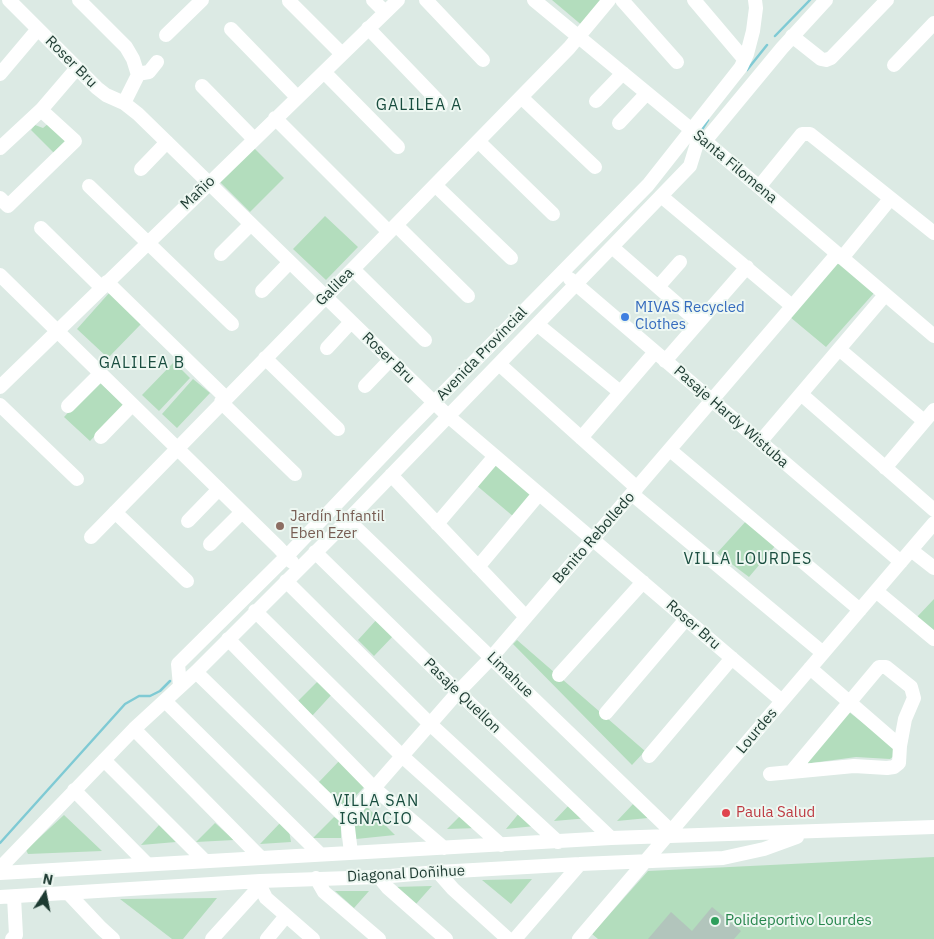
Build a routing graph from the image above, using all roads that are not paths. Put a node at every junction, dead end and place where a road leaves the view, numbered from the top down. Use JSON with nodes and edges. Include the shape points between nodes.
{"nodes":[{"id":1,"x":79,"y":0,"type":"edge"},
{"id":2,"x":202,"y":0,"type":"edge"},
{"id":3,"x":373,"y":0,"type":"edge"},
{"id":4,"x":398,"y":0,"type":"edge"},
{"id":5,"x":426,"y":0,"type":"edge"},
{"id":6,"x":534,"y":0,"type":"edge"},
{"id":7,"x":609,"y":0,"type":"edge"},
{"id":8,"x":622,"y":0,"type":"edge"},
{"id":9,"x":694,"y":0,"type":"edge"},
{"id":10,"x":826,"y":0,"type":"edge"},
{"id":11,"x":887,"y":0,"type":"edge"},
{"id":12,"x":13,"y":1,"type":"edge"},
{"id":13,"x":289,"y":1,"type":"dead end"},
{"id":14,"x":754,"y":3,"type":"edge"},
{"id":15,"x":385,"y":12,"type":"junction"},
{"id":16,"x":934,"y":23,"type":"edge"},
{"id":17,"x":231,"y":28,"type":"dead end"},
{"id":18,"x":368,"y":28,"type":"junction"},
{"id":19,"x":38,"y":29,"type":"junction"},
{"id":20,"x":166,"y":35,"type":"dead end"},
{"id":21,"x":792,"y":36,"type":"junction"},
{"id":22,"x":579,"y":37,"type":"junction"},
{"id":23,"x":342,"y":54,"type":"junction"},
{"id":24,"x":744,"y":59,"type":"junction"},
{"id":25,"x":483,"y":60,"type":"dead end"},
{"id":26,"x":157,"y":62,"type":"dead end"},
{"id":27,"x":677,"y":62,"type":"dead end"},
{"id":28,"x":894,"y":65,"type":"dead end"},
{"id":29,"x":2,"y":67,"type":"edge"},
{"id":30,"x":77,"y":68,"type":"junction"},
{"id":31,"x":138,"y":72,"type":"junction"},
{"id":32,"x":324,"y":72,"type":"junction"},
{"id":33,"x":622,"y":73,"type":"junction"},
{"id":34,"x":202,"y":86,"type":"dead end"},
{"id":35,"x":647,"y":93,"type":"junction"},
{"id":36,"x":297,"y":97,"type":"junction"},
{"id":37,"x":521,"y":98,"type":"junction"},
{"id":38,"x":596,"y":101,"type":"dead end"},
{"id":39,"x":124,"y":103,"type":"junction"},
{"id":40,"x":441,"y":104,"type":"dead end"},
{"id":41,"x":42,"y":110,"type":"junction"},
{"id":42,"x":276,"y":118,"type":"junction"},
{"id":43,"x":619,"y":123,"type":"dead end"},
{"id":44,"x":699,"y":136,"type":"junction"},
{"id":45,"x":254,"y":139,"type":"junction"},
{"id":46,"x":478,"y":141,"type":"junction"},
{"id":47,"x":166,"y":142,"type":"junction"},
{"id":48,"x":398,"y":147,"type":"dead end"},
{"id":49,"x":0,"y":148,"type":"edge"},
{"id":50,"x":595,"y":167,"type":"dead end"},
{"id":51,"x":141,"y":169,"type":"dead end"},
{"id":52,"x":209,"y":183,"type":"junction"},
{"id":53,"x":435,"y":185,"type":"junction"},
{"id":54,"x":90,"y":186,"type":"dead end"},
{"id":55,"x":759,"y":187,"type":"junction"},
{"id":56,"x":661,"y":196,"type":"junction"},
{"id":57,"x":0,"y":198,"type":"edge"},
{"id":58,"x":890,"y":200,"type":"junction"},
{"id":59,"x":553,"y":214,"type":"dead end"},
{"id":60,"x":251,"y":224,"type":"junction"},
{"id":61,"x":41,"y":228,"type":"dead end"},
{"id":62,"x":392,"y":229,"type":"junction"},
{"id":63,"x":934,"y":233,"type":"edge"},
{"id":64,"x":148,"y":242,"type":"junction"},
{"id":65,"x":612,"y":247,"type":"junction"},
{"id":66,"x":221,"y":254,"type":"dead end"},
{"id":67,"x":839,"y":256,"type":"junction"},
{"id":68,"x":511,"y":258,"type":"dead end"},
{"id":69,"x":290,"y":262,"type":"junction"},
{"id":70,"x":680,"y":262,"type":"dead end"},
{"id":71,"x":747,"y":267,"type":"junction"},
{"id":72,"x":352,"y":269,"type":"junction"},
{"id":73,"x":562,"y":272,"type":"junction"},
{"id":74,"x":3,"y":284,"type":"edge"},
{"id":75,"x":104,"y":285,"type":"junction"},
{"id":76,"x":577,"y":285,"type":"junction"},
{"id":77,"x":658,"y":287,"type":"junction"},
{"id":78,"x":262,"y":292,"type":"dead end"},
{"id":79,"x":886,"y":295,"type":"junction"},
{"id":80,"x":468,"y":296,"type":"dead end"},
{"id":81,"x":325,"y":297,"type":"junction"},
{"id":82,"x":792,"y":306,"type":"junction"},
{"id":83,"x":351,"y":322,"type":"junction"},
{"id":84,"x":698,"y":322,"type":"junction"},
{"id":85,"x":232,"y":324,"type":"dead end"},
{"id":86,"x":538,"y":325,"type":"junction"},
{"id":87,"x":57,"y":331,"type":"junction"},
{"id":88,"x":934,"y":336,"type":"edge"},
{"id":89,"x":425,"y":340,"type":"dead end"},
{"id":90,"x":327,"y":348,"type":"dead end"},
{"id":91,"x":839,"y":350,"type":"junction"},
{"id":92,"x":660,"y":356,"type":"junction"},
{"id":93,"x":265,"y":358,"type":"junction"},
{"id":94,"x":390,"y":360,"type":"junction"},
{"id":95,"x":498,"y":364,"type":"junction"},
{"id":96,"x":100,"y":374,"type":"junction"},
{"id":97,"x":0,"y":386,"type":"edge"},
{"id":98,"x":365,"y":386,"type":"dead end"},
{"id":99,"x":620,"y":392,"type":"junction"},
{"id":100,"x":801,"y":394,"type":"junction"},
{"id":101,"x":224,"y":400,"type":"junction"},
{"id":102,"x":712,"y":400,"type":"junction"},
{"id":103,"x":434,"y":403,"type":"junction"},
{"id":104,"x":0,"y":405,"type":"edge"},
{"id":105,"x":132,"y":405,"type":"junction"},
{"id":106,"x":68,"y":406,"type":"dead end"},
{"id":107,"x":934,"y":410,"type":"edge"},
{"id":108,"x":448,"y":416,"type":"junction"},
{"id":109,"x":924,"y":421,"type":"junction"},
{"id":110,"x":338,"y":429,"type":"dead end"},
{"id":111,"x":101,"y":437,"type":"dead end"},
{"id":112,"x":581,"y":438,"type":"junction"},
{"id":113,"x":760,"y":442,"type":"junction"},
{"id":114,"x":177,"y":448,"type":"junction"},
{"id":115,"x":670,"y":450,"type":"junction"},
{"id":116,"x":495,"y":456,"type":"junction"},
{"id":117,"x":886,"y":468,"type":"junction"},
{"id":118,"x":295,"y":474,"type":"dead end"},
{"id":119,"x":391,"y":475,"type":"junction"},
{"id":120,"x":77,"y":478,"type":"dead end"},
{"id":121,"x":219,"y":490,"type":"junction"},
{"id":122,"x":634,"y":491,"type":"junction"},
{"id":123,"x":539,"y":494,"type":"junction"},
{"id":124,"x":934,"y":510,"type":"edge"},
{"id":125,"x":115,"y":512,"type":"junction"},
{"id":126,"x":242,"y":512,"type":"junction"},
{"id":127,"x":348,"y":520,"type":"junction"},
{"id":128,"x":188,"y":521,"type":"dead end"},
{"id":129,"x":934,"y":523,"type":"edge"},
{"id":130,"x":438,"y":524,"type":"junction"},
{"id":131,"x":91,"y":537,"type":"dead end"},
{"id":132,"x":593,"y":539,"type":"junction"},
{"id":133,"x":210,"y":544,"type":"dead end"},
{"id":134,"x":911,"y":550,"type":"junction"},
{"id":135,"x":315,"y":552,"type":"junction"},
{"id":136,"x":286,"y":556,"type":"junction"},
{"id":137,"x":901,"y":562,"type":"junction"},
{"id":138,"x":478,"y":567,"type":"junction"},
{"id":139,"x":934,"y":568,"type":"edge"},
{"id":140,"x":297,"y":569,"type":"junction"},
{"id":141,"x":187,"y":581,"type":"dead end"},
{"id":142,"x":286,"y":581,"type":"junction"},
{"id":143,"x":643,"y":582,"type":"junction"},
{"id":144,"x":876,"y":591,"type":"junction"},
{"id":145,"x":860,"y":610,"type":"junction"},
{"id":146,"x":255,"y":611,"type":"junction"},
{"id":147,"x":526,"y":617,"type":"junction"},
{"id":148,"x":686,"y":619,"type":"junction"},
{"id":149,"x":228,"y":639,"type":"junction"},
{"id":150,"x":934,"y":639,"type":"edge"},
{"id":151,"x":823,"y":653,"type":"junction"},
{"id":152,"x":492,"y":658,"type":"junction"},
{"id":153,"x":732,"y":658,"type":"junction"},
{"id":154,"x":810,"y":668,"type":"junction"},
{"id":155,"x":196,"y":672,"type":"junction"},
{"id":156,"x":559,"y":675,"type":"dead end"},
{"id":157,"x":180,"y":686,"type":"junction"},
{"id":158,"x":458,"y":692,"type":"junction"},
{"id":159,"x":165,"y":701,"type":"junction"},
{"id":160,"x":782,"y":701,"type":"junction"},
{"id":161,"x":849,"y":702,"type":"junction"},
{"id":162,"x":606,"y":713,"type":"dead end"},
{"id":163,"x":430,"y":724,"type":"junction"},
{"id":164,"x":134,"y":729,"type":"junction"},
{"id":165,"x":900,"y":746,"type":"junction"},
{"id":166,"x":402,"y":756,"type":"junction"},
{"id":167,"x":649,"y":756,"type":"dead end"},
{"id":168,"x":104,"y":760,"type":"junction"},
{"id":169,"x":792,"y":772,"type":"junction"},
{"id":170,"x":770,"y":774,"type":"dead end"},
{"id":171,"x":374,"y":788,"type":"junction"},
{"id":172,"x":74,"y":790,"type":"junction"},
{"id":173,"x":347,"y":819,"type":"junction"},
{"id":174,"x":934,"y":827,"type":"edge"},
{"id":175,"x":809,"y":832,"type":"junction"},
{"id":176,"x":669,"y":833,"type":"junction"},
{"id":177,"x":611,"y":838,"type":"junction"},
{"id":178,"x":558,"y":842,"type":"junction"},
{"id":179,"x":501,"y":845,"type":"junction"},
{"id":180,"x":444,"y":848,"type":"junction"},
{"id":181,"x":16,"y":852,"type":"junction"},
{"id":182,"x":351,"y":853,"type":"junction"},
{"id":183,"x":320,"y":854,"type":"junction"},
{"id":184,"x":300,"y":855,"type":"junction"},
{"id":185,"x":261,"y":858,"type":"junction"},
{"id":186,"x":205,"y":860,"type":"junction"},
{"id":187,"x":644,"y":862,"type":"junction"},
{"id":188,"x":147,"y":864,"type":"junction"},
{"id":189,"x":580,"y":864,"type":"junction"},
{"id":190,"x":0,"y":868,"type":"edge"},
{"id":191,"x":25,"y":872,"type":"junction"},
{"id":192,"x":438,"y":872,"type":"junction"},
{"id":193,"x":0,"y":873,"type":"edge"},
{"id":194,"x":379,"y":877,"type":"junction"},
{"id":195,"x":316,"y":878,"type":"junction"},
{"id":196,"x":301,"y":879,"type":"junction"},
{"id":197,"x":260,"y":884,"type":"junction"},
{"id":198,"x":68,"y":893,"type":"junction"},
{"id":199,"x":30,"y":896,"type":"junction"},
{"id":200,"x":7,"y":897,"type":"edge"},
{"id":201,"x":286,"y":916,"type":"junction"},
{"id":202,"x":96,"y":934,"type":"edge"},
{"id":203,"x":12,"y":939,"type":"edge"},
{"id":204,"x":113,"y":939,"type":"edge"},
{"id":205,"x":212,"y":939,"type":"edge"},
{"id":206,"x":267,"y":939,"type":"edge"},
{"id":207,"x":313,"y":939,"type":"edge"},
{"id":208,"x":379,"y":939,"type":"edge"},
{"id":209,"x":446,"y":939,"type":"edge"},
{"id":210,"x":508,"y":939,"type":"edge"},
{"id":211,"x":515,"y":939,"type":"edge"},
{"id":212,"x":579,"y":939,"type":"edge"}],
"edges":[{"from":1,"to":31,"type":"street","via":[[126,47]]},
{"from":2,"to":20,"type":"street"},
{"from":3,"to":15,"type":"street"},
{"from":4,"to":15,"type":"street","name":"Mañio"},
{"from":5,"to":25,"type":"street"},
{"from":6,"to":22,"type":"street","name":"Santa Filomena"},
{"from":7,"to":22,"type":"street","name":"Galilea"},
{"from":8,"to":27,"type":"street"},
{"from":9,"to":24,"type":"street"},
{"from":10,"to":21,"type":"street"},
{"from":11,"to":21,"type":"street","via":[[826,60]]},
{"from":12,"to":19,"type":"street","name":"Roser Bru"},
{"from":13,"to":23,"type":"street"},
{"from":14,"to":24,"type":"street","name":"Avenida Provincial","via":[[753,30]]},
{"from":15,"to":18,"type":"street","name":"Mañio"},
{"from":16,"to":28,"type":"street"},
{"from":17,"to":36,"type":"street"},
{"from":18,"to":23,"type":"street","name":"Mañio"},
{"from":18,"to":40,"type":"street"},
{"from":19,"to":29,"type":"street"},
{"from":19,"to":30,"type":"street","name":"Roser Bru"},
{"from":21,"to":44,"type":"street","via":[[741,95]]},
{"from":22,"to":33,"type":"street","name":"Santa Filomena"},
{"from":22,"to":37,"type":"street","name":"Galilea"},
{"from":23,"to":32,"type":"street","name":"Mañio"},
{"from":24,"to":44,"type":"street","name":"Avenida Provincial"},
{"from":26,"to":31,"type":"street","via":[[149,72]]},
{"from":30,"to":39,"type":"street","name":"Roser Bru","via":[[101,92]]},
{"from":30,"to":41,"type":"street"},
{"from":31,"to":39,"type":"street"},
{"from":32,"to":36,"type":"street","name":"Mañio"},
{"from":32,"to":48,"type":"street"},
{"from":33,"to":35,"type":"street","name":"Santa Filomena"},
{"from":33,"to":38,"type":"street"},
{"from":34,"to":45,"type":"street"},
{"from":35,"to":43,"type":"street"},
{"from":35,"to":44,"type":"street","name":"Santa Filomena"},
{"from":36,"to":42,"type":"street","name":"Mañio"},
{"from":37,"to":46,"type":"street","name":"Galilea"},
{"from":37,"to":50,"type":"street"},
{"from":39,"to":47,"type":"street","name":"Roser Bru"},
{"from":41,"to":49,"type":"street"},
{"from":41,"to":57,"type":"street","via":[[75,141],[8,206]]},
{"from":42,"to":45,"type":"street","name":"Mañio"},
{"from":42,"to":62,"type":"street"},
{"from":44,"to":55,"type":"street","name":"Santa Filomena"},
{"from":44,"to":56,"type":"street","name":"Avenida Provincial","via":[[690,166]]},
{"from":44,"to":73,"type":"street","name":"Avenida Provincial"},
{"from":45,"to":52,"type":"street","name":"Mañio"},
{"from":46,"to":53,"type":"street","name":"Galilea"},
{"from":46,"to":59,"type":"street"},
{"from":47,"to":51,"type":"street"},
{"from":47,"to":52,"type":"street","name":"Roser Bru"},
{"from":52,"to":60,"type":"street","name":"Roser Bru"},
{"from":52,"to":64,"type":"street","name":"Mañio"},
{"from":53,"to":62,"type":"street","name":"Galilea"},
{"from":53,"to":68,"type":"street"},
{"from":54,"to":64,"type":"street"},
{"from":55,"to":58,"type":"street","via":[[806,133]]},
{"from":55,"to":67,"type":"street","name":"Santa Filomena"},
{"from":56,"to":65,"type":"street","name":"Avenida Provincial"},
{"from":56,"to":71,"type":"street"},
{"from":58,"to":63,"type":"street"},
{"from":58,"to":67,"type":"street","name":"Benito Rebolledo"},
{"from":60,"to":66,"type":"street"},
{"from":60,"to":69,"type":"street","name":"Roser Bru"},
{"from":61,"to":75,"type":"street"},
{"from":62,"to":72,"type":"street","name":"Galilea"},
{"from":62,"to":80,"type":"street"},
{"from":64,"to":75,"type":"street","name":"Mañio"},
{"from":64,"to":85,"type":"street"},
{"from":65,"to":76,"type":"street","name":"Avenida Provincial"},
{"from":65,"to":77,"type":"street"},
{"from":67,"to":79,"type":"street","name":"Santa Filomena"},
{"from":67,"to":82,"type":"street","name":"Benito Rebolledo"},
{"from":69,"to":78,"type":"street"},
{"from":69,"to":81,"type":"street","name":"Roser Bru"},
{"from":70,"to":77,"type":"street"},
{"from":71,"to":82,"type":"street"},
{"from":71,"to":84,"type":"street"},
{"from":72,"to":81,"type":"street","name":"Galilea"},
{"from":72,"to":89,"type":"street"},
{"from":73,"to":76,"type":"street","name":"Pasaje Hardy Wistuba"},
{"from":73,"to":103,"type":"street","name":"Avenida Provincial"},
{"from":74,"to":87,"type":"street"},
{"from":75,"to":87,"type":"street","name":"Mañio"},
{"from":75,"to":101,"type":"street"},
{"from":76,"to":86,"type":"street","name":"Avenida Provincial"},
{"from":76,"to":92,"type":"street","name":"Pasaje Hardy Wistuba"},
{"from":77,"to":84,"type":"street"},
{"from":79,"to":88,"type":"street","name":"Santa Filomena"},
{"from":79,"to":91,"type":"street"},
{"from":81,"to":83,"type":"street","name":"Roser Bru"},
{"from":81,"to":93,"type":"street","name":"Galilea"},
{"from":82,"to":102,"type":"street","name":"Benito Rebolledo"},
{"from":83,"to":90,"type":"street"},
{"from":83,"to":94,"type":"street","name":"Roser Bru"},
{"from":84,"to":92,"type":"street"},
{"from":86,"to":95,"type":"street","name":"Avenida Provincial"},
{"from":86,"to":99,"type":"street"},
{"from":87,"to":96,"type":"street"},
{"from":87,"to":97,"type":"street","name":"Mañio"},
{"from":91,"to":100,"type":"street"},
{"from":91,"to":109,"type":"street"},
{"from":92,"to":99,"type":"street"},
{"from":92,"to":102,"type":"street","name":"Pasaje Hardy Wistuba"},
{"from":93,"to":101,"type":"street","name":"Galilea"},
{"from":93,"to":110,"type":"street"},
{"from":94,"to":98,"type":"street"},
{"from":94,"to":103,"type":"street","name":"Roser Bru"},
{"from":95,"to":108,"type":"street","name":"Avenida Provincial"},
{"from":95,"to":112,"type":"street"},
{"from":96,"to":105,"type":"street"},
{"from":96,"to":106,"type":"street"},
{"from":99,"to":112,"type":"street"},
{"from":100,"to":113,"type":"street"},
{"from":100,"to":117,"type":"street"},
{"from":101,"to":114,"type":"street","name":"Galilea"},
{"from":101,"to":118,"type":"street"},
{"from":102,"to":113,"type":"street","name":"Pasaje Hardy Wistuba"},
{"from":102,"to":115,"type":"street","name":"Benito Rebolledo"},
{"from":103,"to":108,"type":"street","name":"Roser Bru"},
{"from":103,"to":136,"type":"street","name":"Avenida Provincial"},
{"from":104,"to":120,"type":"street"},
{"from":105,"to":111,"type":"street"},
{"from":105,"to":114,"type":"street"},
{"from":107,"to":109,"type":"street"},
{"from":108,"to":116,"type":"street","name":"Roser Bru"},
{"from":108,"to":119,"type":"street","name":"Avenida Provincial"},
{"from":109,"to":117,"type":"street"},
{"from":112,"to":122,"type":"street"},
{"from":113,"to":137,"type":"street","name":"Pasaje Hardy Wistuba"},
{"from":114,"to":121,"type":"street"},
{"from":114,"to":125,"type":"street","name":"Galilea"},
{"from":115,"to":122,"type":"street","name":"Benito Rebolledo"},
{"from":115,"to":145,"type":"street"},
{"from":116,"to":123,"type":"street","name":"Roser Bru"},
{"from":116,"to":130,"type":"street"},
{"from":117,"to":124,"type":"street"},
{"from":119,"to":127,"type":"street","name":"Avenida Provincial"},
{"from":119,"to":130,"type":"street"},
{"from":121,"to":126,"type":"street"},
{"from":121,"to":128,"type":"street"},
{"from":122,"to":132,"type":"street","name":"Benito Rebolledo"},
{"from":122,"to":151,"type":"street"},
{"from":123,"to":132,"type":"street","name":"Roser Bru"},
{"from":123,"to":138,"type":"street"},
{"from":125,"to":131,"type":"street","name":"Galilea"},
{"from":125,"to":141,"type":"street"},
{"from":126,"to":133,"type":"street"},
{"from":126,"to":136,"type":"street"},
{"from":127,"to":135,"type":"street","name":"Avenida Provincial"},
{"from":127,"to":152,"type":"street","name":"Limahue"},
{"from":129,"to":134,"type":"street","name":"Lourdes"},
{"from":130,"to":138,"type":"street"},
{"from":132,"to":143,"type":"street","name":"Roser Bru"},
{"from":132,"to":147,"type":"street","name":"Benito Rebolledo"},
{"from":134,"to":137,"type":"street","name":"Lourdes"},
{"from":134,"to":139,"type":"street"},
{"from":135,"to":140,"type":"street","name":"Avenida Provincial"},
{"from":135,"to":158,"type":"street","name":"Pasaje Quellon"},
{"from":136,"to":140,"type":"street"},
{"from":136,"to":157,"type":"street","name":"Avenida Provincial","via":[[178,664]]},
{"from":137,"to":144,"type":"street","name":"Lourdes"},
{"from":138,"to":147,"type":"street"},
{"from":140,"to":142,"type":"street","name":"Avenida Provincial"},
{"from":142,"to":146,"type":"street","name":"Avenida Provincial"},
{"from":142,"to":163,"type":"street"},
{"from":143,"to":148,"type":"street","name":"Roser Bru"},
{"from":143,"to":156,"type":"street"},
{"from":144,"to":145,"type":"street","name":"Lourdes"},
{"from":144,"to":150,"type":"street"},
{"from":145,"to":151,"type":"street","name":"Lourdes"},
{"from":146,"to":149,"type":"street","name":"Avenida Provincial"},
{"from":146,"to":166,"type":"street"},
{"from":147,"to":152,"type":"street","name":"Benito Rebolledo"},
{"from":148,"to":153,"type":"street","name":"Roser Bru"},
{"from":148,"to":162,"type":"street"},
{"from":149,"to":155,"type":"street","name":"Avenida Provincial"},
{"from":149,"to":171,"type":"street"},
{"from":151,"to":154,"type":"street","name":"Lourdes"},
{"from":152,"to":158,"type":"street","name":"Benito Rebolledo"},
{"from":152,"to":176,"type":"street","name":"Limahue"},
{"from":153,"to":160,"type":"street","name":"Roser Bru"},
{"from":153,"to":167,"type":"street"},
{"from":154,"to":160,"type":"street","name":"Lourdes"},
{"from":154,"to":161,"type":"street"},
{"from":155,"to":157,"type":"street","name":"Avenida Provincial"},
{"from":155,"to":173,"type":"street"},
{"from":157,"to":159,"type":"street","name":"Avenida Provincial"},
{"from":158,"to":163,"type":"street","name":"Benito Rebolledo"},
{"from":158,"to":177,"type":"street","name":"Pasaje Quellon"},
{"from":159,"to":164,"type":"street","name":"Avenida Provincial"},
{"from":159,"to":183,"type":"street"},
{"from":160,"to":176,"type":"street","name":"Lourdes"},
{"from":161,"to":165,"type":"street"},
{"from":161,"to":165,"type":"street","via":[[883,666],[911,687],[914,698],[905,719]]},
{"from":161,"to":169,"type":"street"},
{"from":163,"to":166,"type":"street","name":"Benito Rebolledo"},
{"from":163,"to":178,"type":"street"},
{"from":164,"to":168,"type":"street","name":"Avenida Provincial"},
{"from":164,"to":185,"type":"street"},
{"from":165,"to":169,"type":"street","via":[[899,763],[894,767],[854,766]]},
{"from":166,"to":171,"type":"street","name":"Benito Rebolledo"},
{"from":166,"to":179,"type":"street"},
{"from":168,"to":172,"type":"street","name":"Avenida Provincial"},
{"from":168,"to":186,"type":"street"},
{"from":169,"to":170,"type":"street"},
{"from":171,"to":173,"type":"street","name":"Benito Rebolledo"},
{"from":171,"to":180,"type":"street"},
{"from":172,"to":181,"type":"street","name":"Avenida Provincial"},
{"from":172,"to":188,"type":"street"},
{"from":173,"to":182,"type":"street"},
{"from":174,"to":175,"type":"street","name":"Diagonal Doñihue"},
{"from":175,"to":176,"type":"street","name":"Diagonal Doñihue"},
{"from":175,"to":187,"type":"street","name":"Diagonal Doñihue","via":[[764,849],[723,858]]},
{"from":176,"to":177,"type":"street","name":"Diagonal Doñihue"},
{"from":176,"to":187,"type":"street","name":"Lourdes"},
{"from":177,"to":178,"type":"street","name":"Diagonal Doñihue"},
{"from":178,"to":179,"type":"street","name":"Diagonal Doñihue"},
{"from":179,"to":180,"type":"street","name":"Diagonal Doñihue"},
{"from":180,"to":182,"type":"street","name":"Diagonal Doñihue"},
{"from":181,"to":190,"type":"street","name":"Avenida Provincial"},
{"from":181,"to":191,"type":"street","via":[[15,861]]},
{"from":182,"to":183,"type":"street","name":"Diagonal Doñihue"},
{"from":183,"to":184,"type":"street","name":"Diagonal Doñihue"},
{"from":184,"to":185,"type":"street","name":"Diagonal Doñihue"},
{"from":184,"to":196,"type":"street"},
{"from":185,"to":186,"type":"street","name":"Diagonal Doñihue"},
{"from":186,"to":188,"type":"street","name":"Diagonal Doñihue"},
{"from":187,"to":189,"type":"street","name":"Diagonal Doñihue"},
{"from":187,"to":212,"type":"street","name":"Lourdes"},
{"from":188,"to":191,"type":"street","name":"Diagonal Doñihue"},
{"from":189,"to":192,"type":"street","name":"Diagonal Doñihue"},
{"from":189,"to":211,"type":"street"},
{"from":191,"to":193,"type":"street","name":"Diagonal Doñihue"},
{"from":191,"to":199,"type":"street","via":[[21,885]]},
{"from":192,"to":194,"type":"street","name":"Diagonal Doñihue"},
{"from":192,"to":210,"type":"street"},
{"from":194,"to":195,"type":"street","name":"Diagonal Doñihue"},
{"from":194,"to":209,"type":"street"},
{"from":195,"to":196,"type":"street","name":"Diagonal Doñihue"},
{"from":195,"to":208,"type":"street","via":[[324,892]]},
{"from":196,"to":197,"type":"street","name":"Diagonal Doñihue"},
{"from":197,"to":198,"type":"street","name":"Diagonal Doñihue"},
{"from":197,"to":201,"type":"street","via":[[266,898]]},
{"from":197,"to":205,"type":"street"},
{"from":198,"to":199,"type":"street","name":"Diagonal Doñihue"},
{"from":198,"to":202,"type":"street"},
{"from":199,"to":200,"type":"street","name":"Diagonal Doñihue"},
{"from":200,"to":203,"type":"street","via":[[16,934]]},
{"from":201,"to":206,"type":"street"},
{"from":201,"to":207,"type":"street"},
{"from":202,"to":204,"type":"street"}]}
